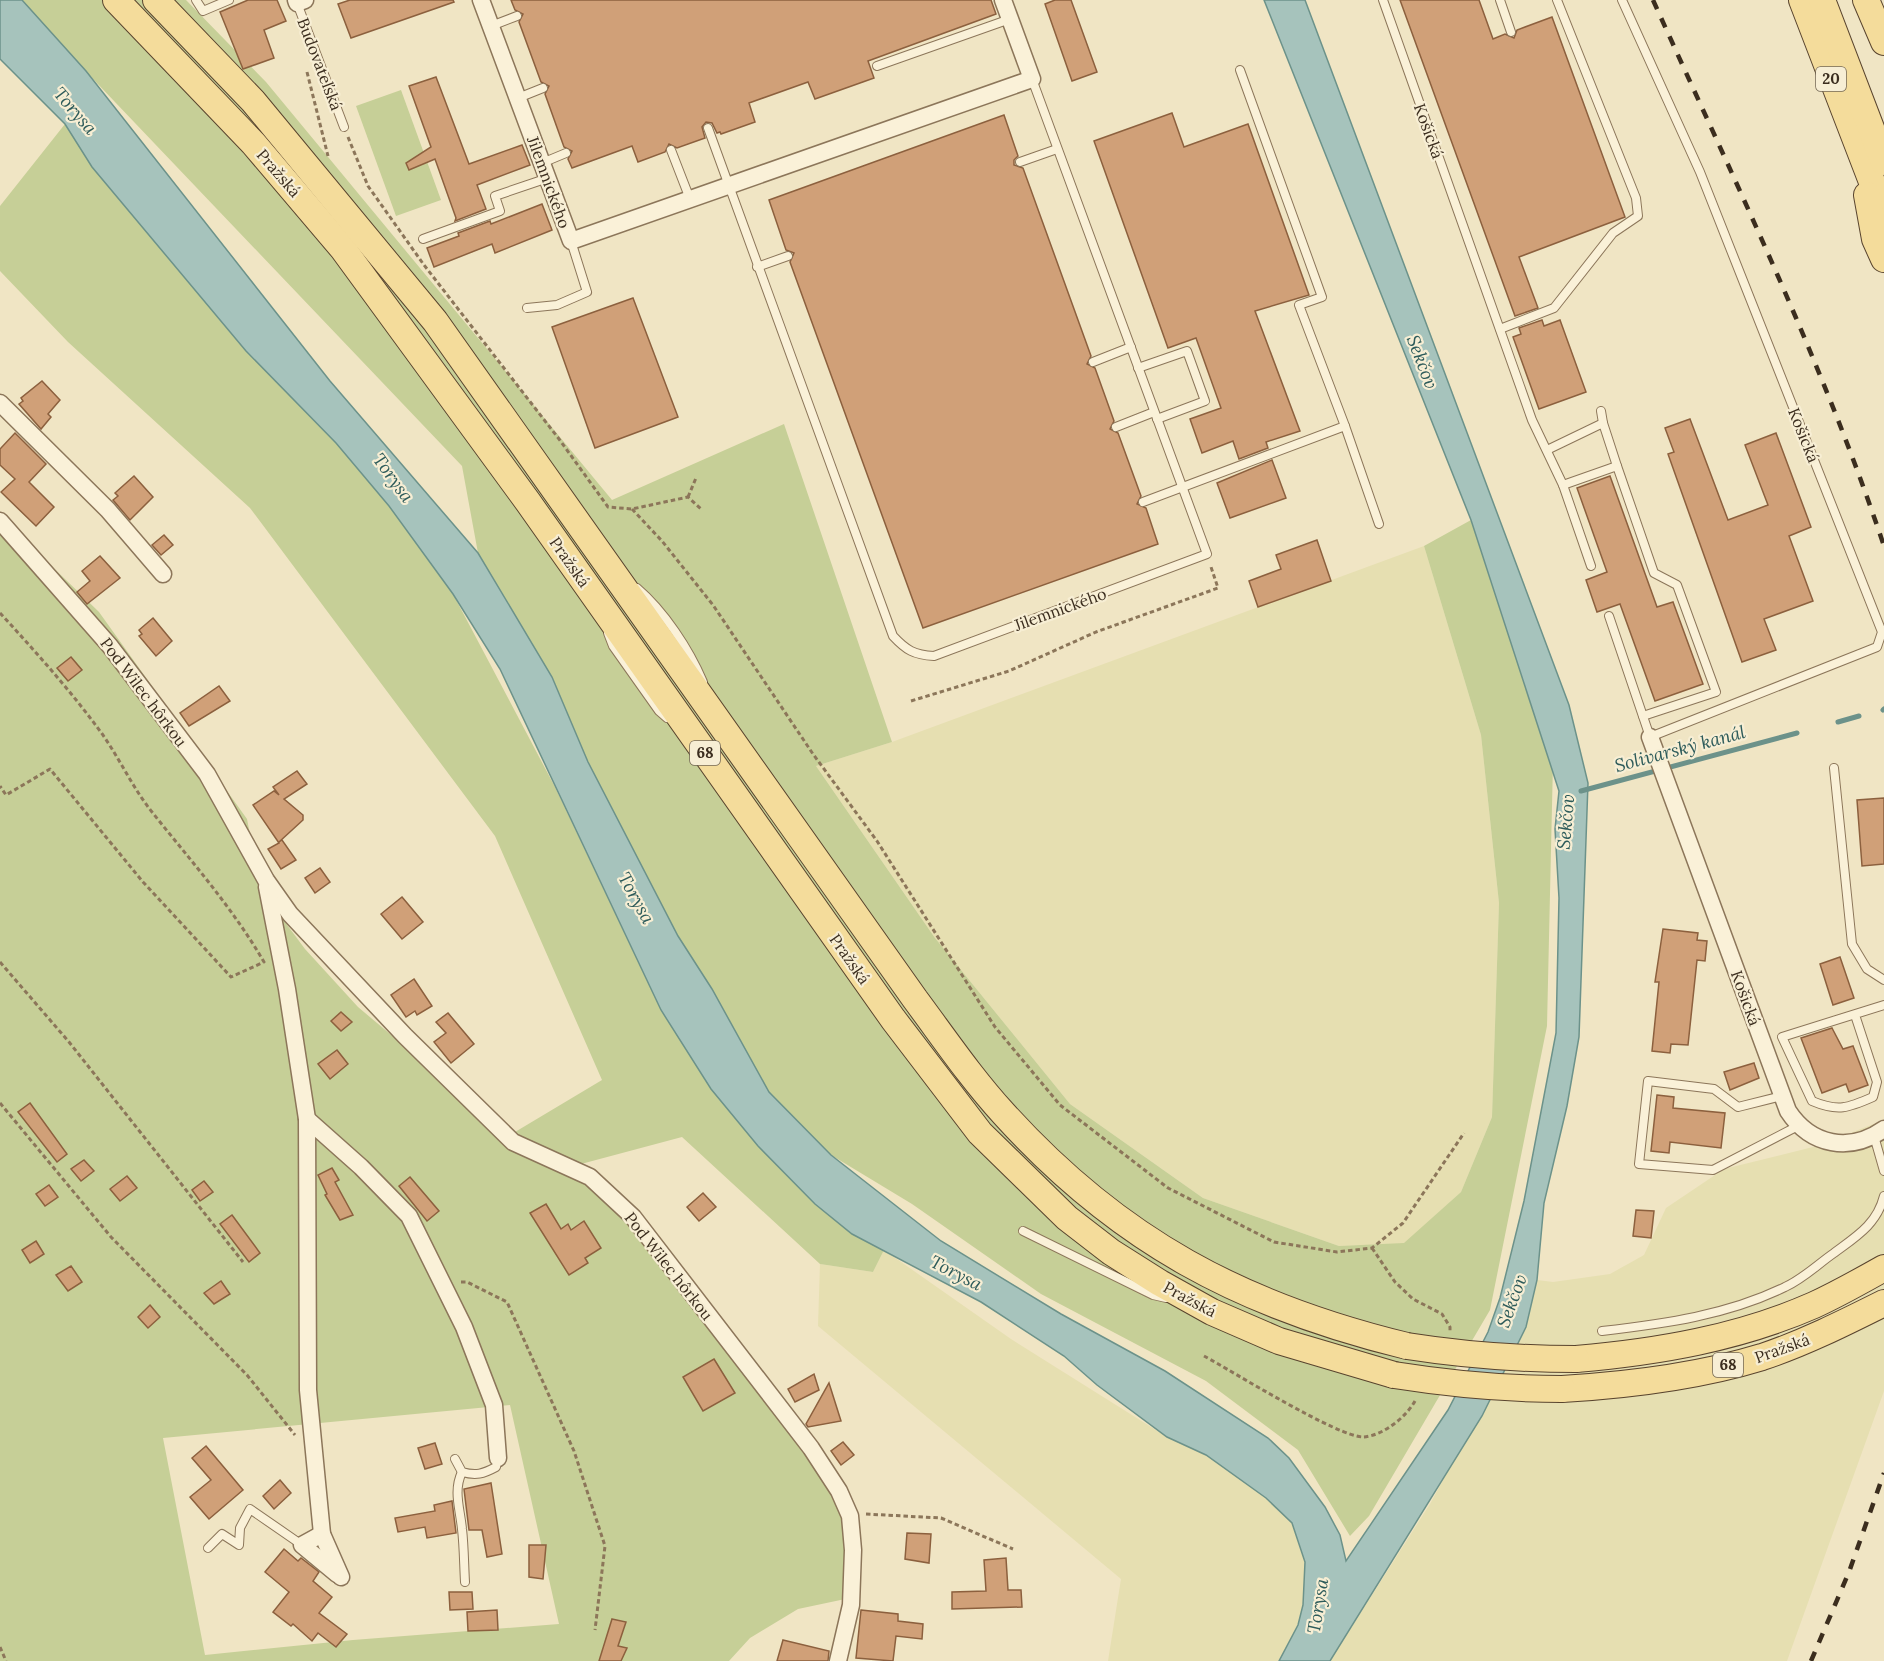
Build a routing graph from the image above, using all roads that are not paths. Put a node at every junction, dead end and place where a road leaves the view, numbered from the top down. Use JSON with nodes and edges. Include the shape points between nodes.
{"nodes":[{"id":1,"x":116,"y":0,"type":"edge"},
{"id":2,"x":156,"y":0,"type":"edge"},
{"id":3,"x":196,"y":0,"type":"edge"},
{"id":4,"x":229,"y":0,"type":"edge"},
{"id":5,"x":481,"y":0,"type":"edge"},
{"id":6,"x":1003,"y":0,"type":"edge"},
{"id":7,"x":1383,"y":0,"type":"edge"},
{"id":8,"x":1500,"y":0,"type":"edge"},
{"id":9,"x":1557,"y":0,"type":"edge"},
{"id":10,"x":1622,"y":0,"type":"edge"},
{"id":11,"x":1802,"y":0,"type":"edge"},
{"id":12,"x":1822,"y":0,"type":"edge"},
{"id":13,"x":1866,"y":0,"type":"edge"},
{"id":14,"x":299,"y":1,"type":"edge"},
{"id":15,"x":517,"y":16,"type":"dead end"},
{"id":16,"x":1010,"y":19,"type":"junction"},
{"id":17,"x":491,"y":26,"type":"junction"},
{"id":18,"x":1511,"y":32,"type":"dead end"},
{"id":19,"x":1884,"y":42,"type":"edge"},
{"id":20,"x":877,"y":66,"type":"dead end"},
{"id":21,"x":1240,"y":70,"type":"dead end"},
{"id":22,"x":1032,"y":79,"type":"junction"},
{"id":23,"x":543,"y":88,"type":"dead end"},
{"id":24,"x":518,"y":98,"type":"junction"},
{"id":25,"x":344,"y":127,"type":"road end"},
{"id":26,"x":708,"y":128,"type":"dead end"},
{"id":27,"x":1057,"y":149,"type":"junction"},
{"id":28,"x":671,"y":150,"type":"dead end"},
{"id":29,"x":566,"y":153,"type":"dead end"},
{"id":30,"x":1873,"y":160,"type":"edge"},
{"id":31,"x":1020,"y":162,"type":"dead end"},
{"id":32,"x":545,"y":170,"type":"junction"},
{"id":33,"x":728,"y":186,"type":"junction"},
{"id":34,"x":690,"y":199,"type":"junction"},
{"id":35,"x":1884,"y":213,"type":"edge"},
{"id":36,"x":423,"y":239,"type":"dead end"},
{"id":37,"x":571,"y":241,"type":"junction"},
{"id":38,"x":788,"y":256,"type":"dead end"},
{"id":39,"x":1884,"y":259,"type":"edge"},
{"id":40,"x":757,"y":267,"type":"junction"},
{"id":41,"x":527,"y":308,"type":"dead end"},
{"id":42,"x":1500,"y":330,"type":"junction"},
{"id":43,"x":1131,"y":347,"type":"junction"},
{"id":44,"x":1093,"y":362,"type":"dead end"},
{"id":45,"x":1138,"y":368,"type":"junction"},
{"id":46,"x":0,"y":402,"type":"edge"},
{"id":47,"x":1600,"y":411,"type":"dead end"},
{"id":48,"x":1155,"y":416,"type":"junction"},
{"id":49,"x":1604,"y":423,"type":"junction"},
{"id":50,"x":1345,"y":426,"type":"junction"},
{"id":51,"x":1116,"y":427,"type":"dead end"},
{"id":52,"x":1547,"y":450,"type":"junction"},
{"id":53,"x":1617,"y":466,"type":"junction"},
{"id":54,"x":1563,"y":485,"type":"junction"},
{"id":55,"x":1182,"y":488,"type":"junction"},
{"id":56,"x":1143,"y":502,"type":"dead end"},
{"id":57,"x":0,"y":521,"type":"edge"},
{"id":58,"x":1379,"y":524,"type":"dead end"},
{"id":59,"x":1590,"y":566,"type":"dead end"},
{"id":60,"x":163,"y":574,"type":"dead end"},
{"id":61,"x":1609,"y":616,"type":"dead end"},
{"id":62,"x":1643,"y":716,"type":"junction"},
{"id":63,"x":1650,"y":737,"type":"junction"},
{"id":64,"x":1834,"y":768,"type":"dead end"},
{"id":65,"x":266,"y":880,"type":"junction"},
{"id":66,"x":1884,"y":980,"type":"edge"},
{"id":67,"x":1884,"y":1005,"type":"edge"},
{"id":68,"x":1855,"y":1015,"type":"junction"},
{"id":69,"x":1782,"y":1096,"type":"junction"},
{"id":70,"x":307,"y":1119,"type":"junction"},
{"id":71,"x":1798,"y":1126,"type":"junction"},
{"id":72,"x":1879,"y":1132,"type":"edge"},
{"id":73,"x":1884,"y":1172,"type":"edge"},
{"id":74,"x":1884,"y":1196,"type":"edge"},
{"id":75,"x":1023,"y":1231,"type":"dead end"},
{"id":76,"x":1884,"y":1268,"type":"edge"},
{"id":77,"x":1884,"y":1303,"type":"edge"},
{"id":78,"x":1197,"y":1304,"type":"junction"},
{"id":79,"x":1602,"y":1331,"type":"dead end"},
{"id":80,"x":498,"y":1458,"type":"joint"},
{"id":81,"x":455,"y":1459,"type":"dead end"},
{"id":82,"x":462,"y":1472,"type":"junction"},
{"id":83,"x":322,"y":1534,"type":"junction"},
{"id":84,"x":302,"y":1545,"type":"junction"},
{"id":85,"x":208,"y":1548,"type":"dead end"},
{"id":86,"x":465,"y":1582,"type":"dead end"},
{"id":87,"x":838,"y":1661,"type":"edge"}],
"edges":[{"from":1,"to":78,"type":"main road","name":"Pražská","number":"68","via":[[253,143],[343,249],[587,586],[892,1019],[981,1133],[1067,1218],[1121,1258]]},
{"from":2,"to":76,"type":"main road","name":"Pražská","number":"68","bridge":true,"via":[[252,101],[435,321],[975,1080],[1036,1148],[1088,1196],[1178,1259],[1291,1313],[1407,1346],[1468,1355],[1576,1359],[1686,1345],[1754,1327],[1814,1305]]},
{"from":3,"to":4,"type":"lane","via":[[203,10]]},
{"from":5,"to":17,"type":"street","name":"Jilemnického"},
{"from":6,"to":16,"type":"street"},
{"from":7,"to":42,"type":"lane","name":"Košická"},
{"from":8,"to":18,"type":"lane"},
{"from":9,"to":42,"type":"lane","via":[[1636,198],[1638,216],[1613,232],[1554,308]]},
{"from":10,"to":63,"type":"lane","name":"Košická","via":[[1700,172],[1882,632],[1877,647]]},
{"from":11,"to":30,"type":"main road","number":"20"},
{"from":12,"to":30,"type":"main road"},
{"from":13,"to":19,"type":"main road"},
{"from":14,"to":25,"type":"lane","name":"Budovateľská"},
{"from":15,"to":17,"type":"lane"},
{"from":16,"to":20,"type":"lane"},
{"from":16,"to":22,"type":"street"},
{"from":17,"to":24,"type":"street","name":"Jilemnického"},
{"from":21,"to":50,"type":"lane","via":[[1322,297],[1299,304]]},
{"from":22,"to":27,"type":"lane"},
{"from":22,"to":33,"type":"street","name":"Jilemnického"},
{"from":23,"to":24,"type":"lane"},
{"from":24,"to":32,"type":"street","name":"Jilemnického"},
{"from":26,"to":33,"type":"lane"},
{"from":27,"to":31,"type":"lane"},
{"from":27,"to":43,"type":"lane"},
{"from":28,"to":34,"type":"lane"},
{"from":29,"to":32,"type":"lane"},
{"from":30,"to":35,"type":"main road"},
{"from":30,"to":39,"type":"main road","number":"20","via":[[1875,239]]},
{"from":32,"to":36,"type":"lane","via":[[495,196],[500,211]]},
{"from":32,"to":37,"type":"street","name":"Jilemnického"},
{"from":33,"to":34,"type":"street","name":"Jilemnického"},
{"from":33,"to":40,"type":"lane","name":"Jilemnického"},
{"from":34,"to":37,"type":"street","name":"Jilemnického"},
{"from":37,"to":41,"type":"lane","via":[[587,292],[557,305]]},
{"from":38,"to":40,"type":"lane"},
{"from":40,"to":55,"type":"lane","name":"Jilemnického","via":[[893,636],[904,649],[916,655],[934,656],[1207,554]]},
{"from":42,"to":52,"type":"lane","name":"Košická","via":[[1532,420]]},
{"from":43,"to":44,"type":"lane"},
{"from":43,"to":45,"type":"lane"},
{"from":45,"to":48,"type":"lane"},
{"from":45,"to":48,"type":"lane","via":[[1187,351],[1205,401]]},
{"from":46,"to":60,"type":"street","via":[[108,510]]},
{"from":47,"to":49,"type":"lane"},
{"from":48,"to":51,"type":"lane"},
{"from":48,"to":55,"type":"lane"},
{"from":49,"to":52,"type":"lane"},
{"from":49,"to":53,"type":"lane"},
{"from":50,"to":55,"type":"lane"},
{"from":50,"to":58,"type":"lane"},
{"from":52,"to":54,"type":"lane","name":"Košická"},
{"from":53,"to":54,"type":"lane"},
{"from":53,"to":62,"type":"lane","via":[[1654,573],[1677,585],[1716,692]]},
{"from":54,"to":59,"type":"lane","name":"Košická"},
{"from":55,"to":56,"type":"lane"},
{"from":57,"to":65,"type":"street","name":"Pod Wilec hôrkou","via":[[110,646],[207,774]]},
{"from":61,"to":62,"type":"lane"},
{"from":62,"to":63,"type":"lane"},
{"from":63,"to":69,"type":"street","name":"Košická"},
{"from":64,"to":66,"type":"lane","via":[[1852,944],[1866,969]]},
{"from":65,"to":70,"type":"street","name":"Pod Wilec hôrkou","via":[[288,989]]},
{"from":65,"to":87,"type":"street","name":"Pod Wilec hôrkou","via":[[290,915],[513,1142],[590,1177],[633,1217],[811,1448],[840,1491],[850,1516],[851,1605]]},
{"from":67,"to":68,"type":"lane"},
{"from":68,"to":68,"type":"lane","via":[[1782,1037],[1812,1101],[1830,1109],[1853,1106],[1874,1097],[1877,1082]]},
{"from":69,"to":71,"type":"street","name":"Košická"},
{"from":69,"to":71,"type":"lane","via":[[1738,1107],[1714,1089],[1648,1081],[1639,1164],[1713,1170]]},
{"from":70,"to":80,"type":"street","via":[[409,1216],[464,1327],[494,1405]]},
{"from":70,"to":83,"type":"street","name":"Pod Wilec hôrkou","via":[[308,1390]]},
{"from":71,"to":72,"type":"street","via":[[1834,1142],[1855,1143]]},
{"from":72,"to":73,"type":"lane"},
{"from":74,"to":79,"type":"lane","via":[[1880,1213],[1867,1228],[1787,1286],[1756,1300],[1664,1324]]},
{"from":75,"to":78,"type":"lane","via":[[1153,1295]]},
{"from":77,"to":78,"type":"main road","name":"Pražská","number":"68","bridge":true,"via":[[1828,1332],[1762,1357],[1678,1377],[1562,1389],[1489,1387],[1394,1375],[1279,1341]]},
{"from":80,"to":82,"type":"lane","via":[[496,1467],[485,1474]]},
{"from":81,"to":82,"type":"lane"},
{"from":82,"to":86,"type":"lane","via":[[456,1499]]},
{"from":83,"to":84,"type":"street"},
{"from":83,"to":84,"type":"street","name":"Pod Wilec hôrkou","via":[[340,1577]]},
{"from":84,"to":85,"type":"lane","via":[[250,1509],[240,1528],[239,1545],[222,1534]]}]}
